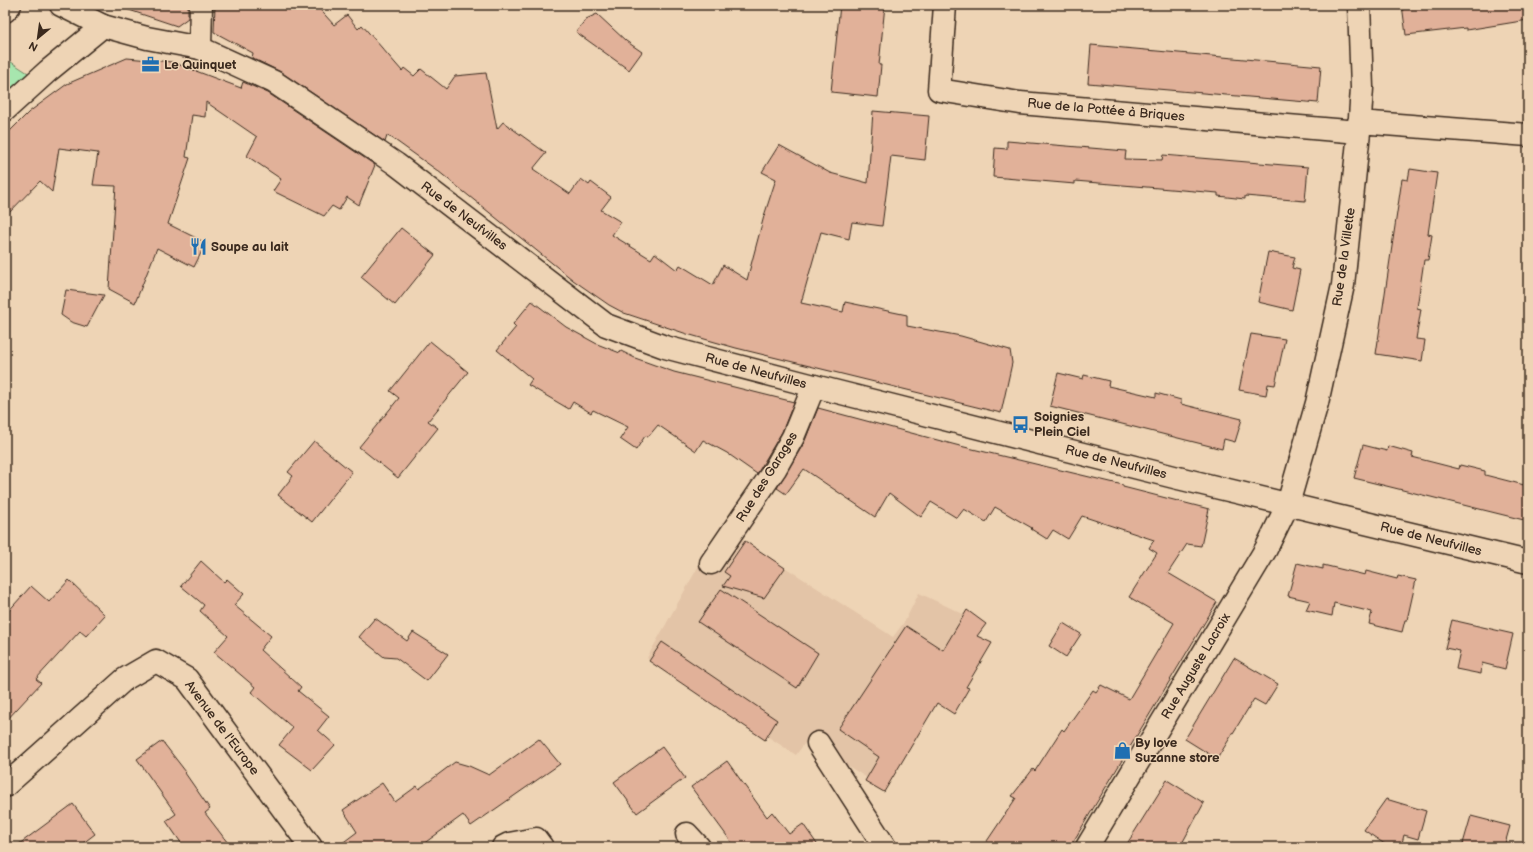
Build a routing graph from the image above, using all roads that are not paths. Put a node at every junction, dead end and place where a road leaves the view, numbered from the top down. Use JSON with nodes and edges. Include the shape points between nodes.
{"nodes":[{"id":1,"x":10,"y":5,"type":"edge"},
{"id":2,"x":61,"y":5,"type":"edge"},
{"id":3,"x":201,"y":5,"type":"edge"},
{"id":4,"x":945,"y":5,"type":"edge"},
{"id":5,"x":1359,"y":5,"type":"edge"},
{"id":6,"x":5,"y":11,"type":"edge"},
{"id":7,"x":103,"y":26,"type":"junction"},
{"id":8,"x":200,"y":48,"type":"junction"},
{"id":9,"x":5,"y":110,"type":"edge"},
{"id":10,"x":1359,"y":127,"type":"junction"},
{"id":11,"x":1528,"y":134,"type":"edge"},
{"id":12,"x":814,"y":386,"type":"junction"},
{"id":13,"x":1288,"y":504,"type":"junction"},
{"id":14,"x":1528,"y":562,"type":"edge"},
{"id":15,"x":711,"y":563,"type":"dead end"},
{"id":16,"x":818,"y":743,"type":"dead end"},
{"id":17,"x":5,"y":786,"type":"edge"},
{"id":18,"x":311,"y":847,"type":"edge"},
{"id":19,"x":503,"y":847,"type":"edge"},
{"id":20,"x":542,"y":847,"type":"edge"},
{"id":21,"x":885,"y":847,"type":"edge"},
{"id":22,"x":1087,"y":847,"type":"edge"}],
"edges":[{"from":1,"to":6,"type":"street"},
{"from":2,"to":7,"type":"street","name":"Rue de Neufvilles"},
{"from":3,"to":8,"type":"street"},
{"from":4,"to":10,"type":"street","name":"Rue de la Pottée à Briques","via":[[939,90],[1020,103]]},
{"from":5,"to":10,"type":"street","name":"Rue de la Villette","via":[[1362,88]]},
{"from":7,"to":8,"type":"street","name":"Rue de Neufvilles"},
{"from":7,"to":9,"type":"street"},
{"from":8,"to":12,"type":"street","name":"Rue de Neufvilles","via":[[274,82],[389,160],[606,325],[665,347]]},
{"from":10,"to":11,"type":"street"},
{"from":10,"to":13,"type":"street","name":"Rue de la Villette","via":[[1343,285],[1316,403]]},
{"from":12,"to":13,"type":"street","name":"Rue de Neufvilles"},
{"from":12,"to":15,"type":"street","name":"Rue des Garages","via":[[789,444],[775,469]]},
{"from":13,"to":14,"type":"street","name":"Rue de Neufvilles"},
{"from":13,"to":22,"type":"street","name":"Rue Auguste Lacroix","via":[[1266,549]]},
{"from":16,"to":21,"type":"street"},
{"from":17,"to":18,"type":"street","name":"Avenue de l'Europe","via":[[125,679],[156,661],[187,679]]},
{"from":19,"to":20,"type":"street","via":[[536,839]]}]}
